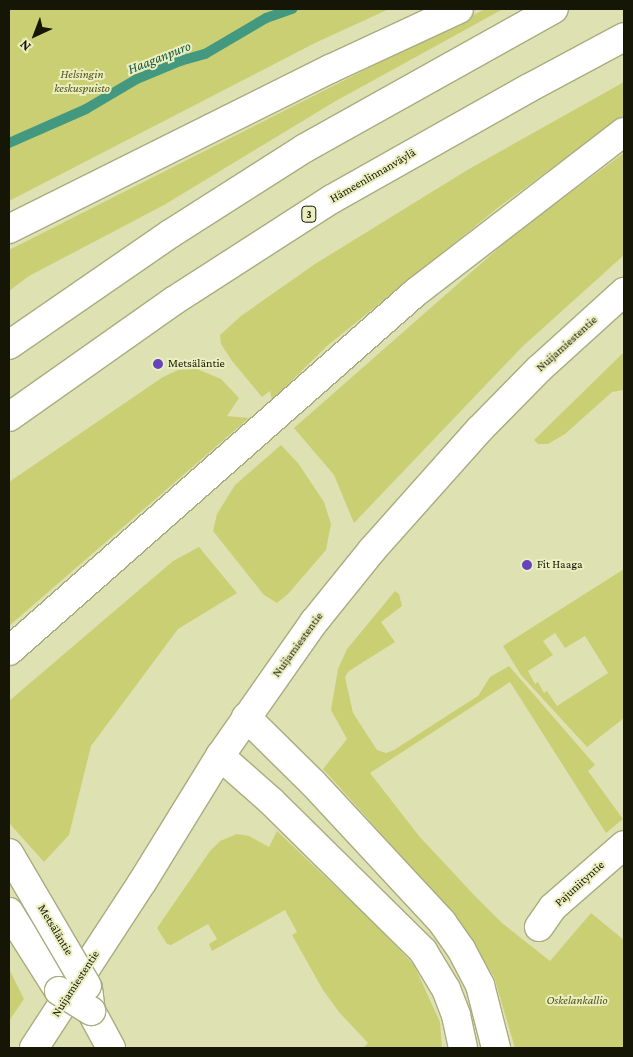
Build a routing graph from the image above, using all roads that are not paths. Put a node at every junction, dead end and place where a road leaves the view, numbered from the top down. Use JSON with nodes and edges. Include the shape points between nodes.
{"nodes":[{"id":1,"x":459,"y":9,"type":"edge"},
{"id":2,"x":554,"y":9,"type":"edge"},
{"id":3,"x":624,"y":37,"type":"edge"},
{"id":4,"x":624,"y":132,"type":"edge"},
{"id":5,"x":9,"y":229,"type":"edge"},
{"id":6,"x":624,"y":292,"type":"edge"},
{"id":7,"x":9,"y":345,"type":"edge"},
{"id":8,"x":9,"y":417,"type":"edge"},
{"id":9,"x":9,"y":651,"type":"edge"},
{"id":10,"x":246,"y":717,"type":"junction"},
{"id":11,"x":220,"y":756,"type":"junction"},
{"id":12,"x":624,"y":845,"type":"edge"},
{"id":13,"x":9,"y":853,"type":"edge"},
{"id":14,"x":9,"y":912,"type":"edge"},
{"id":15,"x":539,"y":926,"type":"dead end"},
{"id":16,"x":91,"y":1011,"type":"junction"},
{"id":17,"x":34,"y":1048,"type":"edge"},
{"id":18,"x":112,"y":1048,"type":"edge"},
{"id":19,"x":463,"y":1048,"type":"edge"},
{"id":20,"x":496,"y":1048,"type":"edge"}],
"edges":[{"from":1,"to":5,"type":"main road","via":[[330,69]]},
{"from":2,"to":7,"type":"main road","via":[[305,148],[170,234]]},
{"from":3,"to":8,"type":"main road","name":"Hämeenlinnanväylä","number":"3","via":[[332,199],[175,300]]},
{"from":4,"to":9,"type":"main road","via":[[416,292]]},
{"from":6,"to":10,"type":"main road","name":"Nuijamiestentie","via":[[539,368],[372,550],[314,622]]},
{"from":10,"to":11,"type":"main road","name":"Nuijamiestentie"},
{"from":10,"to":20,"type":"main road","via":[[313,783],[442,922],[462,949],[480,985]]},
{"from":11,"to":17,"type":"main road","name":"Nuijamiestentie"},
{"from":11,"to":19,"type":"main road","via":[[271,801],[422,951],[446,989]]},
{"from":12,"to":15,"type":"main road","name":"Pajuniityntie","via":[[553,907]]},
{"from":13,"to":16,"type":"main road","name":"Metsäläntie","bridge":true,"via":[[88,986]]},
{"from":14,"to":16,"type":"main road","name":"Metsäläntie","bridge":true,"via":[[59,991]]},
{"from":16,"to":18,"type":"main road","name":"Metsäläntie"}]}
